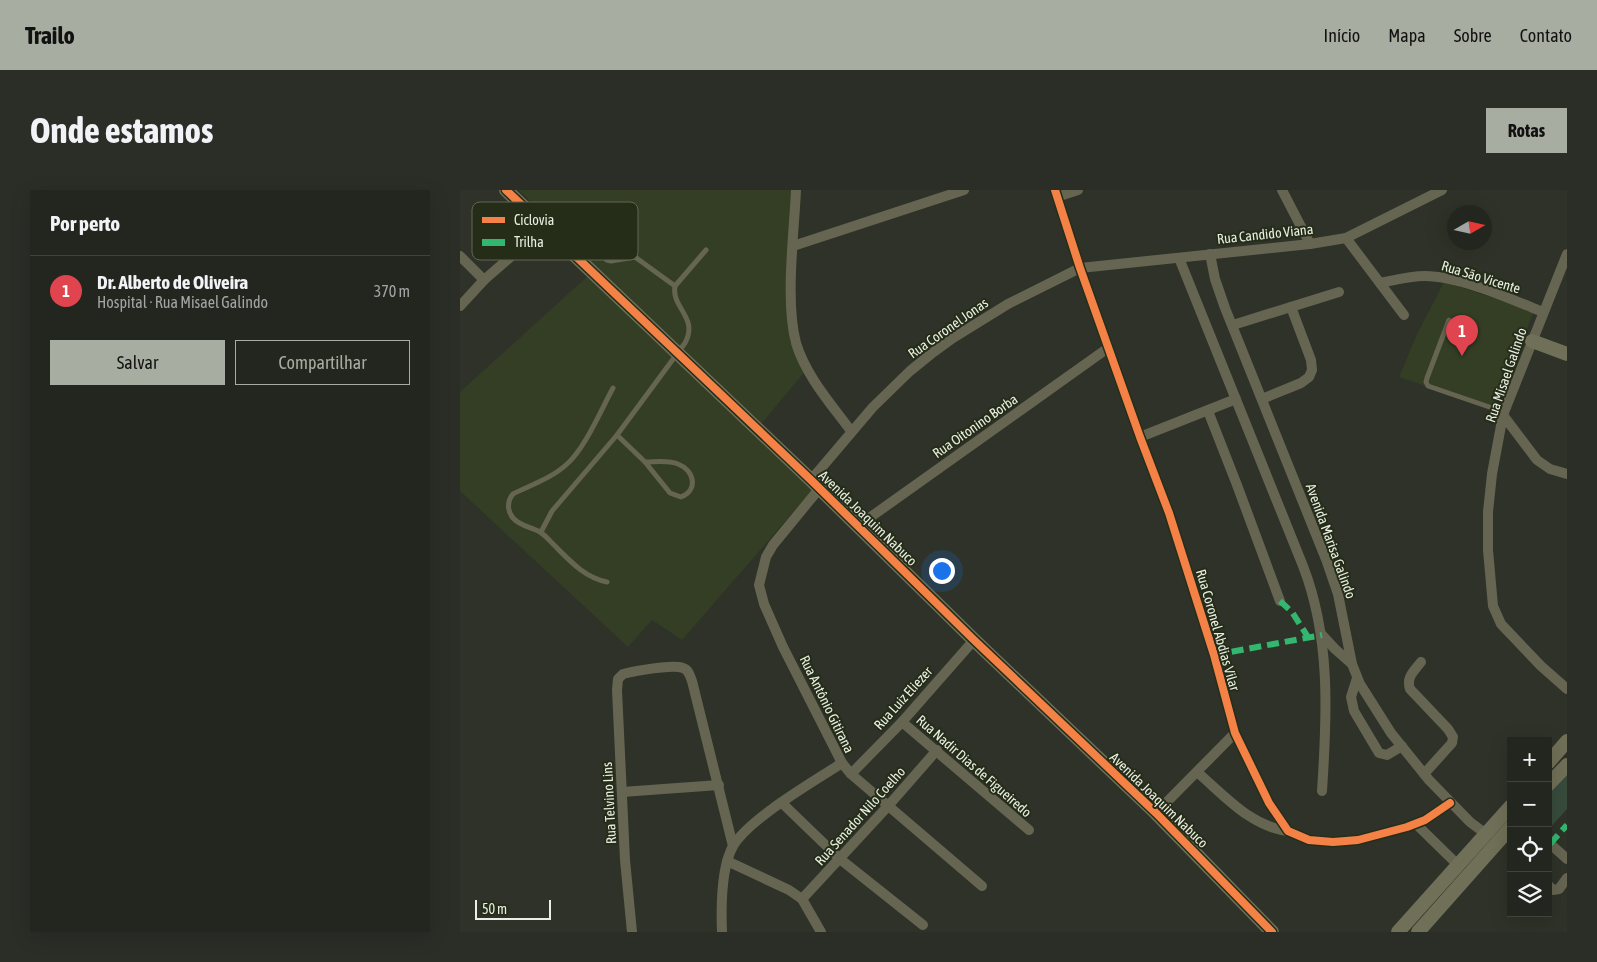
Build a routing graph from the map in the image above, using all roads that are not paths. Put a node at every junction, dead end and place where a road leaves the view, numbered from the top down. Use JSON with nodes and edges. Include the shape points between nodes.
{"nodes":[{"id":1,"x":506,"y":190,"type":"edge"},
{"id":2,"x":796,"y":190,"type":"edge"},
{"id":3,"x":964,"y":190,"type":"edge"},
{"id":4,"x":1078,"y":190,"type":"edge"},
{"id":5,"x":1282,"y":190,"type":"edge"},
{"id":6,"x":1442,"y":190,"type":"edge"},
{"id":7,"x":949,"y":193,"type":"edge"},
{"id":8,"x":1056,"y":194,"type":"edge"},
{"id":9,"x":519,"y":202,"type":"edge"},
{"id":10,"x":1346,"y":238,"type":"junction"},
{"id":11,"x":1310,"y":244,"type":"junction"},
{"id":12,"x":793,"y":246,"type":"junction"},
{"id":13,"x":706,"y":250,"type":"dead end"},
{"id":14,"x":1210,"y":254,"type":"junction"},
{"id":15,"x":1567,"y":254,"type":"edge"},
{"id":16,"x":460,"y":256,"type":"edge"},
{"id":17,"x":638,"y":258,"type":"edge"},
{"id":18,"x":1179,"y":258,"type":"junction"},
{"id":19,"x":507,"y":260,"type":"edge"},
{"id":20,"x":580,"y":260,"type":"edge"},
{"id":21,"x":1080,"y":268,"type":"junction"},
{"id":22,"x":484,"y":280,"type":"junction"},
{"id":23,"x":1380,"y":283,"type":"junction"},
{"id":24,"x":675,"y":286,"type":"junction"},
{"id":25,"x":1339,"y":292,"type":"dead end"},
{"id":26,"x":460,"y":306,"type":"edge"},
{"id":27,"x":1291,"y":307,"type":"junction"},
{"id":28,"x":1543,"y":312,"type":"junction"},
{"id":29,"x":1404,"y":315,"type":"dead end"},
{"id":30,"x":1449,"y":320,"type":"dead end"},
{"id":31,"x":1233,"y":325,"type":"junction"},
{"id":32,"x":1532,"y":341,"type":"junction"},
{"id":33,"x":1108,"y":348,"type":"junction"},
{"id":34,"x":677,"y":352,"type":"junction"},
{"id":35,"x":1567,"y":354,"type":"edge"},
{"id":36,"x":613,"y":388,"type":"dead end"},
{"id":37,"x":1236,"y":399,"type":"junction"},
{"id":38,"x":1262,"y":399,"type":"junction"},
{"id":39,"x":1208,"y":411,"type":"junction"},
{"id":40,"x":1504,"y":414,"type":"junction"},
{"id":41,"x":851,"y":431,"type":"junction"},
{"id":42,"x":617,"y":435,"type":"junction"},
{"id":43,"x":1140,"y":437,"type":"junction"},
{"id":44,"x":645,"y":462,"type":"junction"},
{"id":45,"x":1567,"y":474,"type":"edge"},
{"id":46,"x":815,"y":484,"type":"junction"},
{"id":47,"x":858,"y":526,"type":"junction"},
{"id":48,"x":541,"y":532,"type":"junction"},
{"id":49,"x":607,"y":582,"type":"dead end"},
{"id":50,"x":1280,"y":601,"type":"dead end"},
{"id":51,"x":1322,"y":635,"type":"junction"},
{"id":52,"x":974,"y":640,"type":"junction"},
{"id":53,"x":1421,"y":662,"type":"dead end"},
{"id":54,"x":1352,"y":664,"type":"junction"},
{"id":55,"x":1357,"y":678,"type":"junction"},
{"id":56,"x":1567,"y":689,"type":"edge"},
{"id":57,"x":902,"y":722,"type":"junction"},
{"id":58,"x":1235,"y":733,"type":"junction"},
{"id":59,"x":1567,"y":741,"type":"edge"},
{"id":60,"x":1402,"y":746,"type":"junction"},
{"id":61,"x":936,"y":750,"type":"junction"},
{"id":62,"x":1552,"y":759,"type":"edge"},
{"id":63,"x":842,"y":763,"type":"junction"},
{"id":64,"x":1567,"y":766,"type":"edge"},
{"id":65,"x":1197,"y":772,"type":"junction"},
{"id":66,"x":851,"y":774,"type":"junction"},
{"id":67,"x":1424,"y":774,"type":"junction"},
{"id":68,"x":1551,"y":782,"type":"edge"},
{"id":69,"x":719,"y":784,"type":"junction"},
{"id":70,"x":1322,"y":791,"type":"dead end"},
{"id":71,"x":622,"y":792,"type":"junction"},
{"id":72,"x":782,"y":803,"type":"junction"},
{"id":73,"x":1450,"y":803,"type":"junction"},
{"id":74,"x":889,"y":805,"type":"junction"},
{"id":75,"x":1507,"y":812,"type":"edge"},
{"id":76,"x":1156,"y":813,"type":"junction"},
{"id":77,"x":1416,"y":824,"type":"junction"},
{"id":78,"x":1029,"y":830,"type":"dead end"},
{"id":79,"x":1288,"y":831,"type":"junction"},
{"id":80,"x":1507,"y":832,"type":"edge"},
{"id":81,"x":1486,"y":834,"type":"junction"},
{"id":82,"x":733,"y":846,"type":"junction"},
{"id":83,"x":1552,"y":846,"type":"edge"},
{"id":84,"x":840,"y":859,"type":"junction"},
{"id":85,"x":1567,"y":859,"type":"edge"},
{"id":86,"x":727,"y":861,"type":"junction"},
{"id":87,"x":1456,"y":868,"type":"junction"},
{"id":88,"x":1567,"y":878,"type":"edge"},
{"id":89,"x":1464,"y":881,"type":"junction"},
{"id":90,"x":982,"y":886,"type":"dead end"},
{"id":91,"x":1552,"y":889,"type":"edge"},
{"id":92,"x":802,"y":899,"type":"junction"},
{"id":93,"x":923,"y":925,"type":"dead end"},
{"id":94,"x":632,"y":932,"type":"edge"},
{"id":95,"x":722,"y":932,"type":"edge"},
{"id":96,"x":821,"y":932,"type":"edge"},
{"id":97,"x":1272,"y":932,"type":"edge"},
{"id":98,"x":1398,"y":932,"type":"edge"},
{"id":99,"x":1418,"y":932,"type":"edge"}],
"edges":[{"from":1,"to":9,"type":"street","name":"Avenida Joaquim Nabuco"},
{"from":2,"to":12,"type":"street"},
{"from":3,"to":7,"type":"street"},
{"from":4,"to":8,"type":"street"},
{"from":5,"to":11,"type":"street"},
{"from":6,"to":10,"type":"street","name":"Rua Candido Viana"},
{"from":7,"to":12,"type":"street"},
{"from":8,"to":21,"type":"street","name":"Rua Coronel Abdias Vilar"},
{"from":10,"to":11,"type":"street","name":"Rua Candido Viana"},
{"from":10,"to":23,"type":"street"},
{"from":11,"to":14,"type":"street","name":"Rua Candido Viana"},
{"from":12,"to":41,"type":"street","via":[[791,304],[797,344],[811,375]]},
{"from":13,"to":24,"type":"lane"},
{"from":14,"to":18,"type":"street","name":"Rua Candido Viana"},
{"from":14,"to":31,"type":"street","name":"Avenida Marisa Galindo","via":[[1220,293]]},
{"from":15,"to":28,"type":"street","name":"Rua Misael Galindo"},
{"from":16,"to":22,"type":"street"},
{"from":17,"to":24,"type":"lane"},
{"from":18,"to":21,"type":"street","name":"Rua Candido Viana"},
{"from":18,"to":37,"type":"street"},
{"from":19,"to":22,"type":"street"},
{"from":20,"to":34,"type":"street","name":"Avenida Joaquim Nabuco"},
{"from":21,"to":33,"type":"street","name":"Rua Coronel Abdias Vilar"},
{"from":21,"to":41,"type":"street","name":"Rua Coronel Jonas","via":[[1008,304],[953,338],[910,371]]},
{"from":22,"to":26,"type":"street"},
{"from":23,"to":28,"type":"street","name":"Rua São Vicente","via":[[1413,276],[1453,280]]},
{"from":23,"to":29,"type":"street"},
{"from":24,"to":34,"type":"lane","via":[[675,295],[690,328],[685,343]]},
{"from":25,"to":27,"type":"street"},
{"from":27,"to":31,"type":"street"},
{"from":27,"to":38,"type":"street","via":[[1311,360],[1310,377]]},
{"from":28,"to":32,"type":"street","name":"Rua Misael Galindo"},
{"from":30,"to":40,"type":"lane","via":[[1427,378],[1428,386]]},
{"from":31,"to":38,"type":"street","name":"Avenida Marisa Galindo"},
{"from":32,"to":35,"type":"street"},
{"from":32,"to":40,"type":"street","name":"Rua Misael Galindo"},
{"from":33,"to":43,"type":"street","name":"Rua Coronel Abdias Vilar"},
{"from":33,"to":47,"type":"street","name":"Rua Oitonino Borba"},
{"from":34,"to":42,"type":"lane"},
{"from":34,"to":46,"type":"street","name":"Avenida Joaquim Nabuco"},
{"from":36,"to":48,"type":"lane","via":[[568,463],[509,498],[509,512],[514,519]]},
{"from":37,"to":39,"type":"street"},
{"from":37,"to":51,"type":"street","via":[[1308,578]]},
{"from":38,"to":54,"type":"street","name":"Avenida Marisa Galindo","via":[[1333,578]]},
{"from":39,"to":43,"type":"street"},
{"from":39,"to":50,"type":"street"},
{"from":40,"to":45,"type":"street","via":[[1537,460],[1550,469]]},
{"from":40,"to":56,"type":"street","name":"Rua Misael Galindo","via":[[1488,512],[1493,606],[1501,624]]},
{"from":41,"to":46,"type":"street","name":"Rua Coronel Jonas"},
{"from":42,"to":44,"type":"lane"},
{"from":42,"to":48,"type":"lane","via":[[552,511]]},
{"from":43,"to":58,"type":"street","name":"Rua Coronel Abdias Vilar","via":[[1170,513]]},
{"from":44,"to":44,"type":"lane","via":[[670,493],[680,497],[690,492],[692,480],[681,465]]},
{"from":46,"to":47,"type":"street","name":"Avenida Joaquim Nabuco"},
{"from":46,"to":63,"type":"street","name":"Rua Antônio Gitirana","via":[[766,557],[759,586],[783,648]]},
{"from":47,"to":52,"type":"street","name":"Avenida Joaquim Nabuco"},
{"from":48,"to":49,"type":"lane","via":[[586,574]]},
{"from":51,"to":54,"type":"street"},
{"from":51,"to":70,"type":"street","via":[[1325,700]]},
{"from":52,"to":57,"type":"street","name":"Rua Luiz Eliezer"},
{"from":52,"to":76,"type":"street","name":"Avenida Joaquim Nabuco"},
{"from":53,"to":67,"type":"street","via":[[1409,676],[1410,689],[1453,737],[1452,743]]},
{"from":54,"to":55,"type":"street","name":"Avenida Marisa Galindo"},
{"from":55,"to":60,"type":"street","name":"Avenida Marisa Galindo"},
{"from":55,"to":60,"type":"street","via":[[1351,697],[1354,712],[1379,753],[1387,754]]},
{"from":57,"to":61,"type":"street","name":"Rua Nadir Dias de Figueiredo"},
{"from":57,"to":66,"type":"street","name":"Rua Luiz Eliezer"},
{"from":58,"to":65,"type":"street"},
{"from":58,"to":79,"type":"street","name":"Rua Coronel Abdias Vilar","via":[[1269,803]]},
{"from":59,"to":62,"type":"street"},
{"from":60,"to":67,"type":"street","name":"Avenida Marisa Galindo"},
{"from":61,"to":74,"type":"street","name":"Rua Senador Nilo Coelho"},
{"from":61,"to":78,"type":"street","name":"Rua Nadir Dias de Figueiredo"},
{"from":62,"to":64,"type":"street"},
{"from":63,"to":66,"type":"street"},
{"from":63,"to":72,"type":"street","name":"Rua Antônio Gitirana"},
{"from":64,"to":68,"type":"street"},
{"from":65,"to":76,"type":"street"},
{"from":65,"to":79,"type":"street","via":[[1258,821]]},
{"from":66,"to":74,"type":"street"},
{"from":67,"to":73,"type":"street","name":"Avenida Marisa Galindo"},
{"from":69,"to":71,"type":"street"},
{"from":69,"to":71,"type":"street","name":"Rua Telvino Lins","via":[[692,681],[683,668],[673,667],[623,674],[618,679]]},
{"from":69,"to":82,"type":"street"},
{"from":71,"to":94,"type":"street","name":"Rua Telvino Lins","via":[[626,887]]},
{"from":72,"to":82,"type":"street","name":"Rua Antônio Gitirana","via":[[742,834]]},
{"from":72,"to":84,"type":"street"},
{"from":73,"to":77,"type":"street"},
{"from":73,"to":81,"type":"street","name":"Avenida Marisa Galindo"},
{"from":74,"to":84,"type":"street","name":"Rua Senador Nilo Coelho"},
{"from":74,"to":90,"type":"street"},
{"from":75,"to":81,"type":"street"},
{"from":76,"to":97,"type":"street","name":"Avenida Joaquim Nabuco"},
{"from":77,"to":79,"type":"street","via":[[1372,837],[1333,842],[1310,840]]},
{"from":77,"to":87,"type":"street"},
{"from":80,"to":89,"type":"street"},
{"from":81,"to":87,"type":"street"},
{"from":82,"to":86,"type":"street","name":"Rua Antônio Gitirana"},
{"from":83,"to":85,"type":"street"},
{"from":84,"to":92,"type":"street","name":"Rua Senador Nilo Coelho"},
{"from":84,"to":93,"type":"street"},
{"from":86,"to":92,"type":"street"},
{"from":86,"to":95,"type":"street","name":"Rua Antônio Gitirana"},
{"from":87,"to":89,"type":"street"},
{"from":87,"to":98,"type":"street"},
{"from":88,"to":91,"type":"street","via":[[1559,889]]},
{"from":89,"to":99,"type":"street"},
{"from":92,"to":96,"type":"street"}]}
